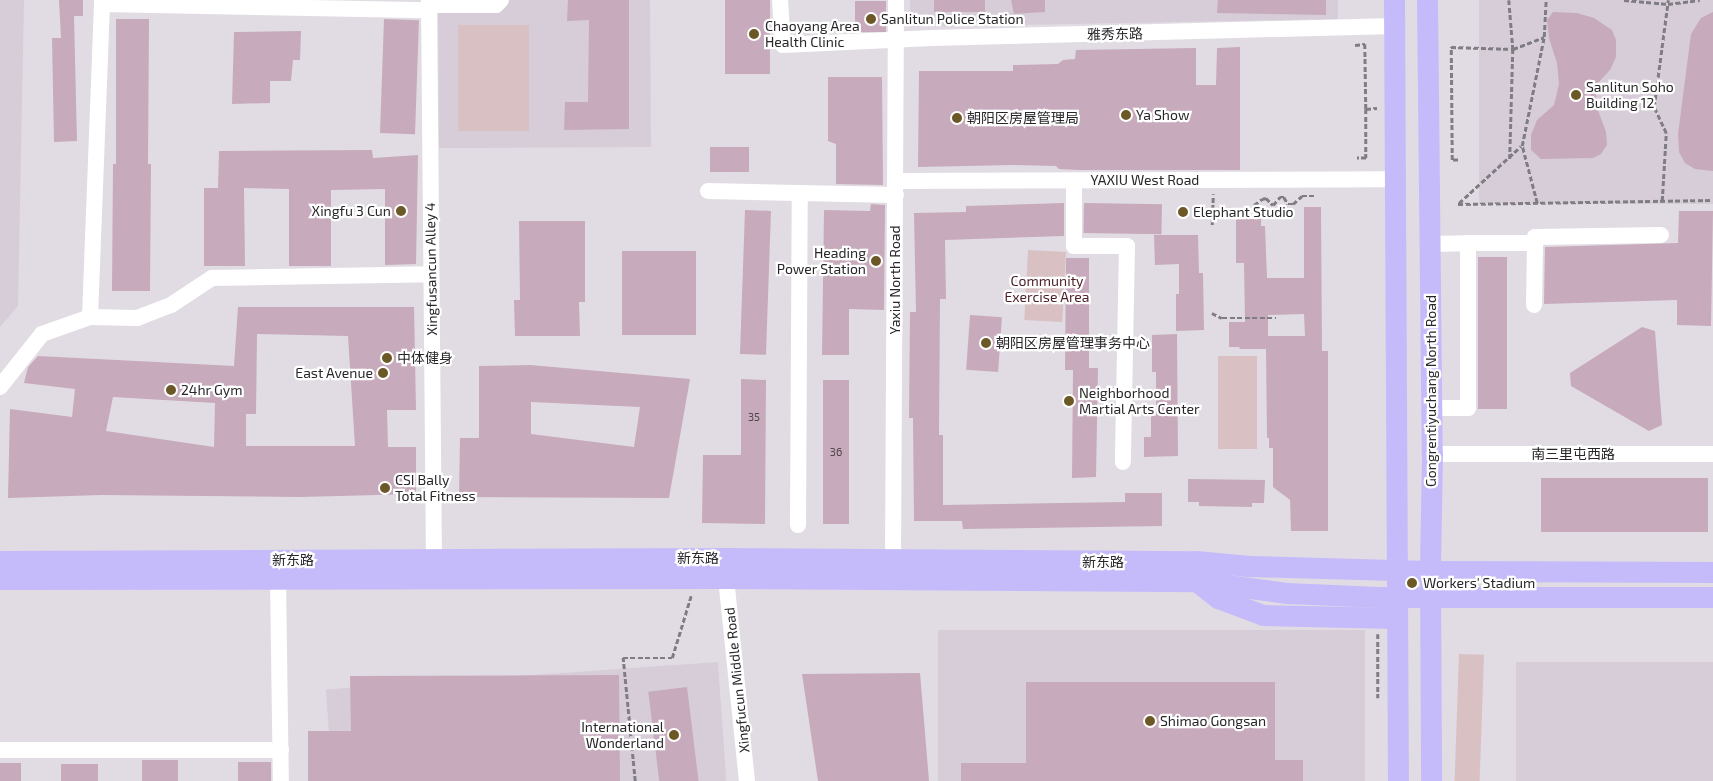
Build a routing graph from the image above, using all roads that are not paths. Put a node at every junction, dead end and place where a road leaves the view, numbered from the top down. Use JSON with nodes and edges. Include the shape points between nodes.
{"nodes":[{"id":1,"x":501,"y":0,"type":"edge"},
{"id":2,"x":780,"y":0,"type":"edge"},
{"id":3,"x":896,"y":0,"type":"edge"},
{"id":4,"x":1394,"y":0,"type":"edge"},
{"id":5,"x":1427,"y":0,"type":"edge"},
{"id":6,"x":102,"y":2,"type":"edge"},
{"id":7,"x":191,"y":2,"type":"edge"},
{"id":8,"x":432,"y":4,"type":"edge"},
{"id":9,"x":1394,"y":26,"type":"junction"},
{"id":10,"x":897,"y":40,"type":"junction"},
{"id":11,"x":1395,"y":179,"type":"junction"},
{"id":12,"x":1074,"y":181,"type":"junction"},
{"id":13,"x":896,"y":188,"type":"junction"},
{"id":14,"x":708,"y":191,"type":"dead end"},
{"id":15,"x":800,"y":193,"type":"junction"},
{"id":16,"x":1661,"y":235,"type":"dead end"},
{"id":17,"x":1468,"y":243,"type":"junction"},
{"id":18,"x":1535,"y":243,"type":"junction"},
{"id":19,"x":1429,"y":244,"type":"junction"},
{"id":20,"x":431,"y":274,"type":"junction"},
{"id":21,"x":1534,"y":305,"type":"dead end"},
{"id":22,"x":90,"y":317,"type":"junction"},
{"id":23,"x":0,"y":387,"type":"edge"},
{"id":24,"x":1432,"y":408,"type":"junction"},
{"id":25,"x":1432,"y":454,"type":"junction"},
{"id":26,"x":1713,"y":454,"type":"edge"},
{"id":27,"x":1123,"y":462,"type":"dead end"},
{"id":28,"x":798,"y":525,"type":"dead end"},
{"id":29,"x":434,"y":559,"type":"junction"},
{"id":30,"x":893,"y":559,"type":"junction"},
{"id":31,"x":0,"y":561,"type":"edge"},
{"id":32,"x":1396,"y":570,"type":"junction"},
{"id":33,"x":1430,"y":571,"type":"junction"},
{"id":34,"x":1713,"y":572,"type":"edge"},
{"id":35,"x":278,"y":578,"type":"junction"},
{"id":36,"x":726,"y":578,"type":"junction"},
{"id":37,"x":0,"y":579,"type":"edge"},
{"id":38,"x":1197,"y":581,"type":"junction"},
{"id":39,"x":1396,"y":596,"type":"junction"},
{"id":40,"x":1430,"y":596,"type":"junction"},
{"id":41,"x":1713,"y":597,"type":"edge"},
{"id":42,"x":1396,"y":618,"type":"junction"},
{"id":43,"x":0,"y":750,"type":"edge"},
{"id":44,"x":281,"y":750,"type":"junction"},
{"id":45,"x":281,"y":781,"type":"edge"},
{"id":46,"x":747,"y":781,"type":"edge"},
{"id":47,"x":1398,"y":781,"type":"edge"},
{"id":48,"x":1431,"y":781,"type":"edge"}],
"edges":[{"from":1,"to":8,"type":"street","via":[[496,5]]},
{"from":2,"to":10,"type":"street","name":"雅秀东路","via":[[783,45]]},
{"from":3,"to":10,"type":"street","name":"Yaxiu North Road"},
{"from":4,"to":9,"type":"main road"},
{"from":5,"to":19,"type":"main road","name":"Gongrentiyuchang North Road"},
{"from":6,"to":7,"type":"street"},
{"from":6,"to":22,"type":"street"},
{"from":7,"to":8,"type":"street"},
{"from":8,"to":20,"type":"street","name":"Xingfusancun Alley 4"},
{"from":9,"to":10,"type":"street","name":"雅秀东路"},
{"from":9,"to":11,"type":"main road"},
{"from":10,"to":13,"type":"street","name":"Yaxiu North Road"},
{"from":11,"to":12,"type":"street","name":"YAXIU West Road"},
{"from":11,"to":32,"type":"main road"},
{"from":12,"to":13,"type":"street","name":"YAXIU West Road"},
{"from":12,"to":27,"type":"street","via":[[1074,246],[1127,246]]},
{"from":13,"to":15,"type":"street","name":"YAXIU West Road"},
{"from":13,"to":30,"type":"street","name":"Yaxiu North Road"},
{"from":14,"to":15,"type":"street","name":"YAXIU West Road"},
{"from":15,"to":28,"type":"street"},
{"from":16,"to":18,"type":"street","via":[[1535,237]]},
{"from":17,"to":18,"type":"street"},
{"from":17,"to":19,"type":"street"},
{"from":17,"to":24,"type":"street","via":[[1468,408]]},
{"from":18,"to":21,"type":"street"},
{"from":19,"to":24,"type":"main road","name":"Gongrentiyuchang North Road"},
{"from":20,"to":22,"type":"street","via":[[212,278],[171,304],[137,318]]},
{"from":20,"to":29,"type":"street","name":"Xingfusancun Alley 4"},
{"from":22,"to":23,"type":"street","via":[[42,334]]},
{"from":24,"to":25,"type":"main road","name":"Gongrentiyuchang North Road"},
{"from":25,"to":26,"type":"street","name":"南三里屯西路"},
{"from":25,"to":33,"type":"main road","name":"Gongrentiyuchang North Road"},
{"from":29,"to":30,"type":"main road","name":"新东路"},
{"from":29,"to":31,"type":"main road","name":"新东路"},
{"from":30,"to":32,"type":"main road","name":"新东路","via":[[1196,562]]},
{"from":32,"to":33,"type":"main road","name":"新东路"},
{"from":32,"to":39,"type":"main road"},
{"from":33,"to":34,"type":"main road","name":"新东路"},
{"from":33,"to":40,"type":"main road","name":"Gongrentiyuchang North Road"},
{"from":35,"to":36,"type":"main road","name":"新东路"},
{"from":35,"to":37,"type":"main road","name":"新东路"},
{"from":35,"to":44,"type":"street"},
{"from":36,"to":38,"type":"main road","name":"新东路"},
{"from":36,"to":46,"type":"street","name":"Xingfucun Middle Road"},
{"from":38,"to":39,"type":"main road","name":"新东路","via":[[1287,593]]},
{"from":38,"to":42,"type":"main road","via":[[1218,598],[1263,615]]},
{"from":39,"to":40,"type":"main road","name":"新东路"},
{"from":39,"to":42,"type":"main road"},
{"from":40,"to":41,"type":"main road","name":"新东路"},
{"from":40,"to":48,"type":"main road","name":"Gongrentiyuchang North Road"},
{"from":42,"to":47,"type":"main road"},
{"from":43,"to":44,"type":"street"},
{"from":44,"to":45,"type":"street"}]}
